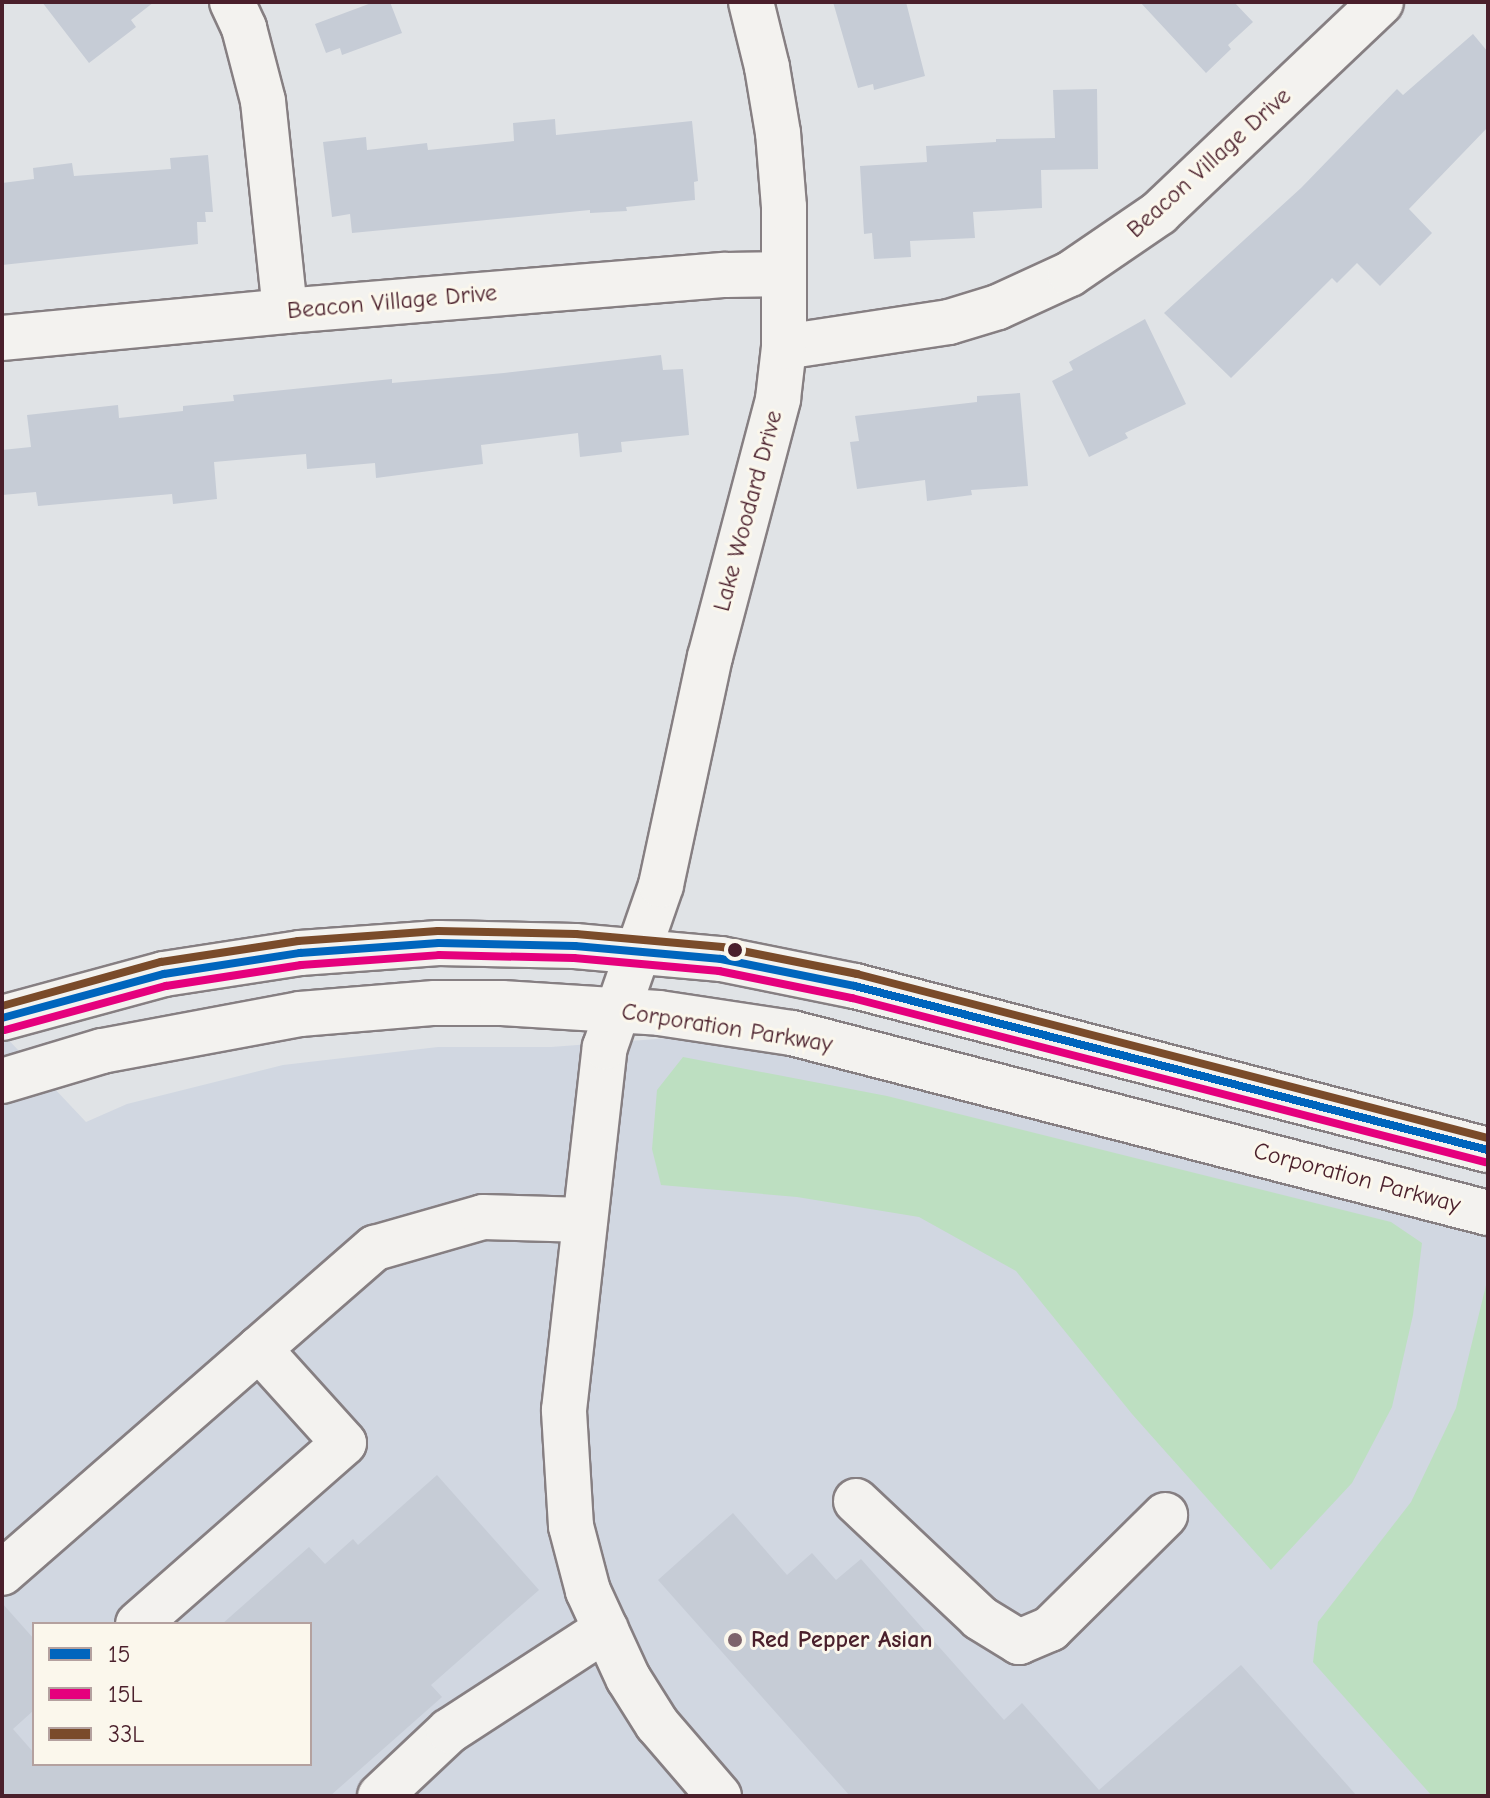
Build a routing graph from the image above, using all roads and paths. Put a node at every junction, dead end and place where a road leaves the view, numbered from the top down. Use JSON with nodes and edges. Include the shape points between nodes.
{"nodes":[{"id":1,"x":232,"y":2,"type":"edge"},
{"id":2,"x":751,"y":2,"type":"edge"},
{"id":3,"x":1362,"y":8,"type":"edge"},
{"id":4,"x":782,"y":274,"type":"junction"},
{"id":5,"x":285,"y":311,"type":"junction"},
{"id":6,"x":2,"y":338,"type":"edge"},
{"id":7,"x":784,"y":347,"type":"junction"},
{"id":8,"x":638,"y":952,"type":"junction"},
{"id":9,"x":617,"y":1010,"type":"junction"},
{"id":10,"x":2,"y":1018,"type":"edge"},
{"id":11,"x":2,"y":1081,"type":"edge"},
{"id":12,"x":1488,"y":1150,"type":"edge"},
{"id":13,"x":1488,"y":1213,"type":"edge"},
{"id":14,"x":585,"y":1220,"type":"junction"},
{"id":15,"x":259,"y":1349,"type":"junction"},
{"id":16,"x":856,"y":1501,"type":"dead end"},
{"id":17,"x":1165,"y":1515,"type":"dead end"},
{"id":18,"x":2,"y":1573,"type":"edge"},
{"id":19,"x":140,"y":1622,"type":"edge"},
{"id":20,"x":606,"y":1629,"type":"junction"},
{"id":21,"x":380,"y":1796,"type":"edge"},
{"id":22,"x":719,"y":1796,"type":"edge"}],
"edges":[{"from":1,"to":5,"type":"main road","via":[[263,101]]},
{"from":2,"to":4,"type":"main road","name":"Lake Woodard Drive","via":[[778,133]]},
{"from":3,"to":7,"type":"main road","name":"Beacon Village Drive","via":[[1159,213],[1070,274],[998,307],[949,322]]},
{"from":4,"to":5,"type":"main road","name":"Beacon Village Drive"},
{"from":4,"to":7,"type":"main road","name":"Lake Woodard Drive"},
{"from":5,"to":6,"type":"main road","name":"Beacon Village Drive"},
{"from":7,"to":8,"type":"main road","name":"Lake Woodard Drive","via":[[778,399],[710,657],[661,885]]},
{"from":8,"to":9,"type":"main road","name":"Lake Woodard Drive"},
{"from":8,"to":10,"type":"main road","via":[[439,943],[300,953],[164,974]]},
{"from":8,"to":12,"type":"main road","via":[[721,959],[855,986]]},
{"from":9,"to":11,"type":"main road","name":"Corporation Parkway","via":[[435,1003],[300,1014],[115,1048]]},
{"from":9,"to":13,"type":"main road","name":"Corporation Parkway","via":[[792,1033]]},
{"from":9,"to":14,"type":"main road","name":"Lake Woodard Drive","via":[[605,1047]]},
{"from":14,"to":15,"type":"main road","via":[[483,1217],[375,1248]]},
{"from":14,"to":20,"type":"main road","name":"Lake Woodard Drive","via":[[564,1410],[566,1485],[580,1568]]},
{"from":15,"to":18,"type":"main road"},
{"from":15,"to":19,"type":"main road","via":[[344,1443]]},
{"from":16,"to":17,"type":"main road","via":[[980,1618],[1019,1642],[1050,1629]]},
{"from":20,"to":21,"type":"main road","via":[[449,1731]]},
{"from":20,"to":22,"type":"main road","name":"Lake Woodard Drive","via":[[657,1724]]}]}
